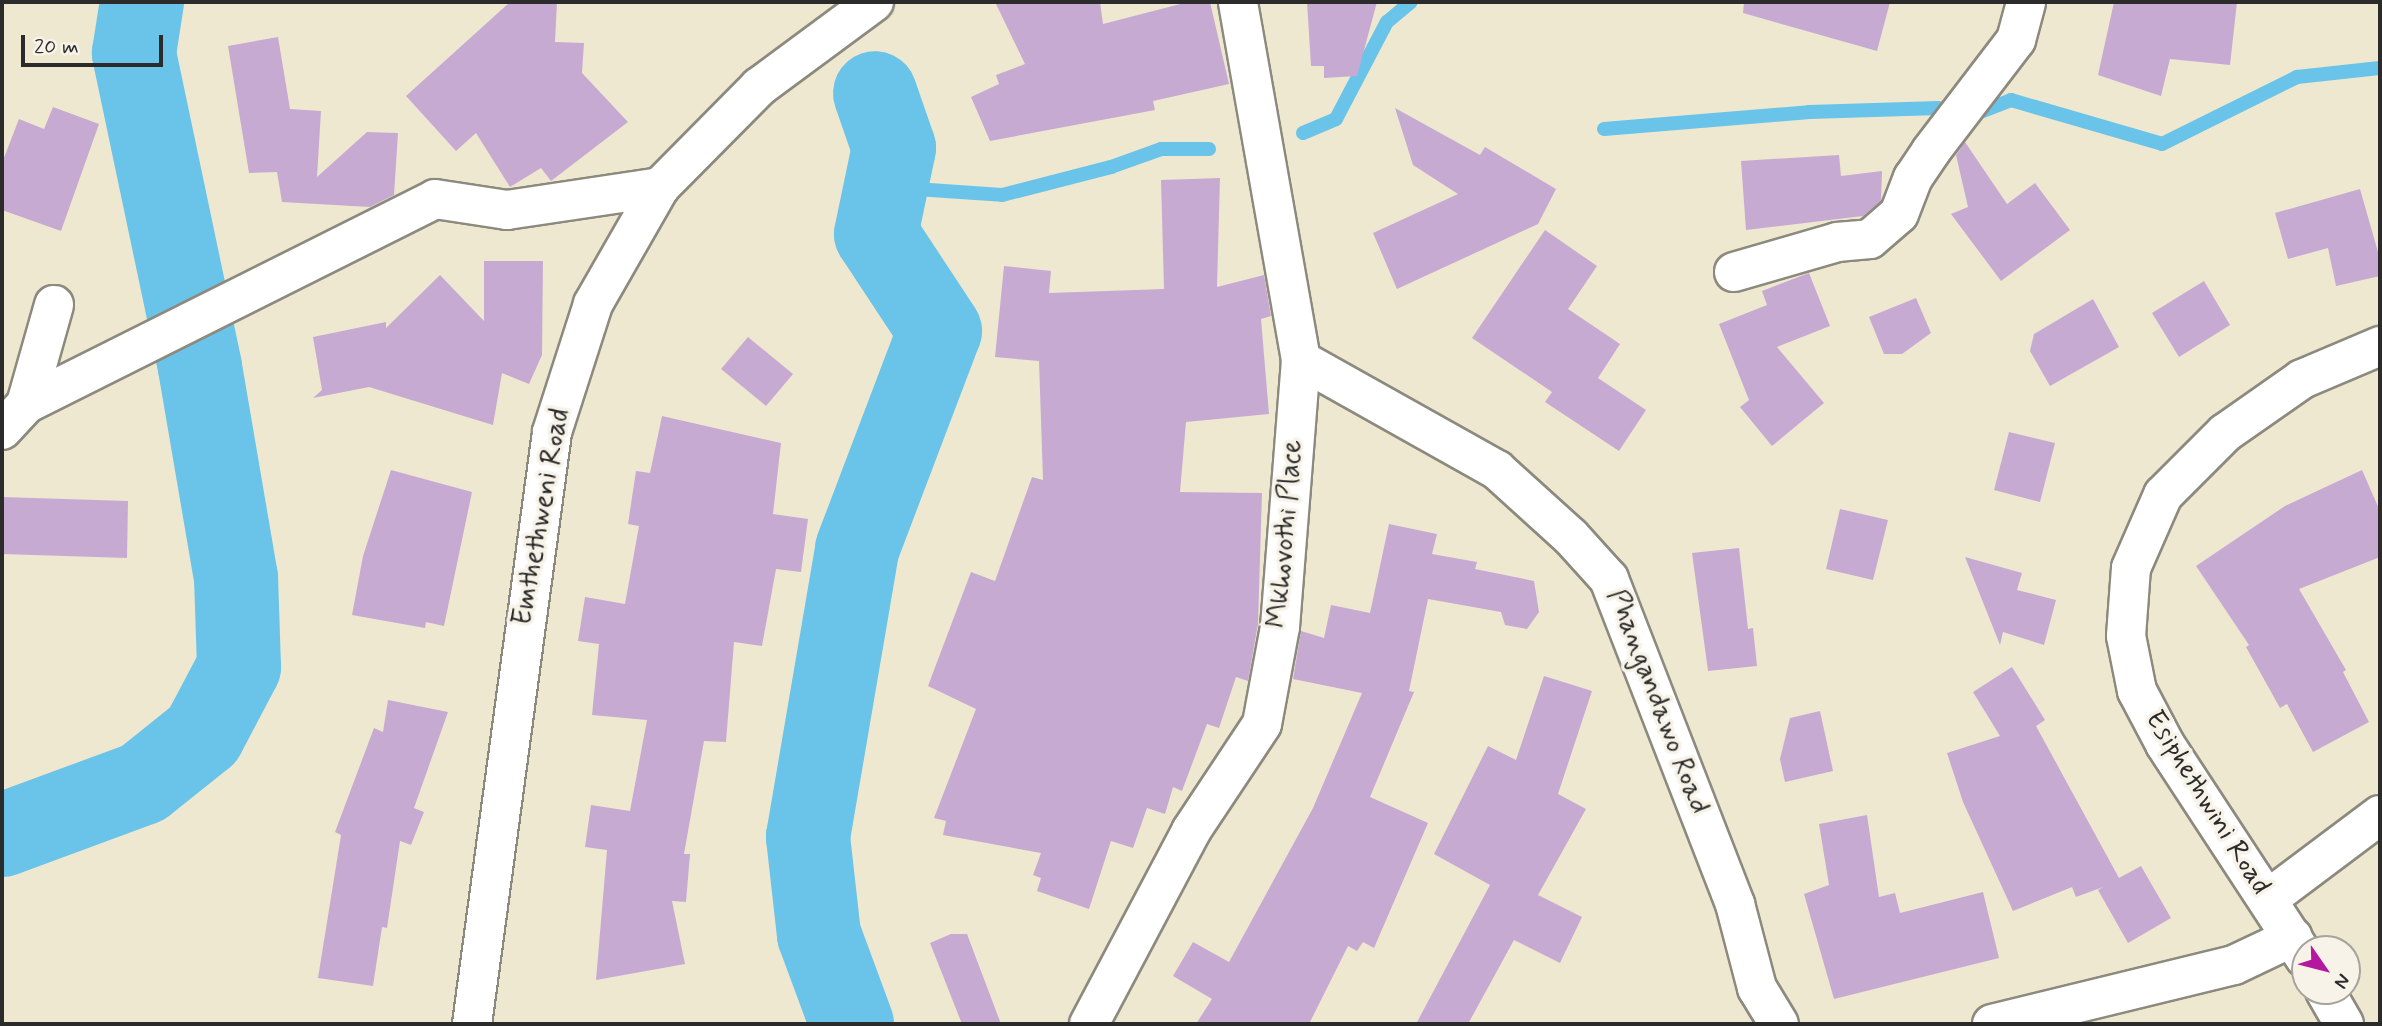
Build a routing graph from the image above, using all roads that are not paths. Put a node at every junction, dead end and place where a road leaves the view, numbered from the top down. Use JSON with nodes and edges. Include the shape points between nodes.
{"nodes":[{"id":1,"x":874,"y":2,"type":"edge"},
{"id":2,"x":1238,"y":2,"type":"edge"},
{"id":3,"x":2025,"y":2,"type":"edge"},
{"id":4,"x":660,"y":187,"type":"junction"},
{"id":5,"x":1734,"y":272,"type":"dead end"},
{"id":6,"x":54,"y":305,"type":"dead end"},
{"id":7,"x":2380,"y":346,"type":"edge"},
{"id":8,"x":1301,"y":360,"type":"junction"},
{"id":9,"x":14,"y":417,"type":"edge"},
{"id":10,"x":2380,"y":815,"type":"edge"},
{"id":11,"x":2268,"y":899,"type":"junction"},
{"id":12,"x":2291,"y":935,"type":"edge"},
{"id":13,"x":2291,"y":950,"type":"edge"},
{"id":14,"x":2333,"y":1005,"type":"edge"},
{"id":15,"x":472,"y":1024,"type":"edge"},
{"id":16,"x":1090,"y":1024,"type":"edge"},
{"id":17,"x":1779,"y":1024,"type":"edge"},
{"id":18,"x":1992,"y":1024,"type":"edge"},
{"id":19,"x":2344,"y":1024,"type":"edge"}],
"edges":[{"from":1,"to":4,"type":"street","name":"Emthethweni Road","via":[[758,87]]},
{"from":2,"to":8,"type":"street","name":"Mkhovothi Place"},
{"from":3,"to":5,"type":"street","via":[[2016,40],[1925,160],[1899,214],[1870,239],[1838,242]]},
{"from":4,"to":9,"type":"street","via":[[507,210],[435,199]]},
{"from":4,"to":15,"type":"street","name":"Emthethweni Road","via":[[593,304],[552,432]]},
{"from":6,"to":9,"type":"street"},
{"from":7,"to":11,"type":"street","name":"Esiphethwini Road","via":[[2302,379],[2225,433],[2163,495],[2131,568],[2126,636],[2137,691],[2165,744]]},
{"from":8,"to":16,"type":"street","name":"Mkhovothi Place","via":[[1280,627],[1262,724],[1191,831]]},
{"from":8,"to":17,"type":"street","name":"Phangandawo Road","via":[[1497,470],[1609,579],[1735,904],[1757,988]]},
{"from":10,"to":11,"type":"street"},
{"from":11,"to":12,"type":"street","name":"Esiphethwini Road"},
{"from":13,"to":18,"type":"street"},
{"from":14,"to":19,"type":"street"}]}
